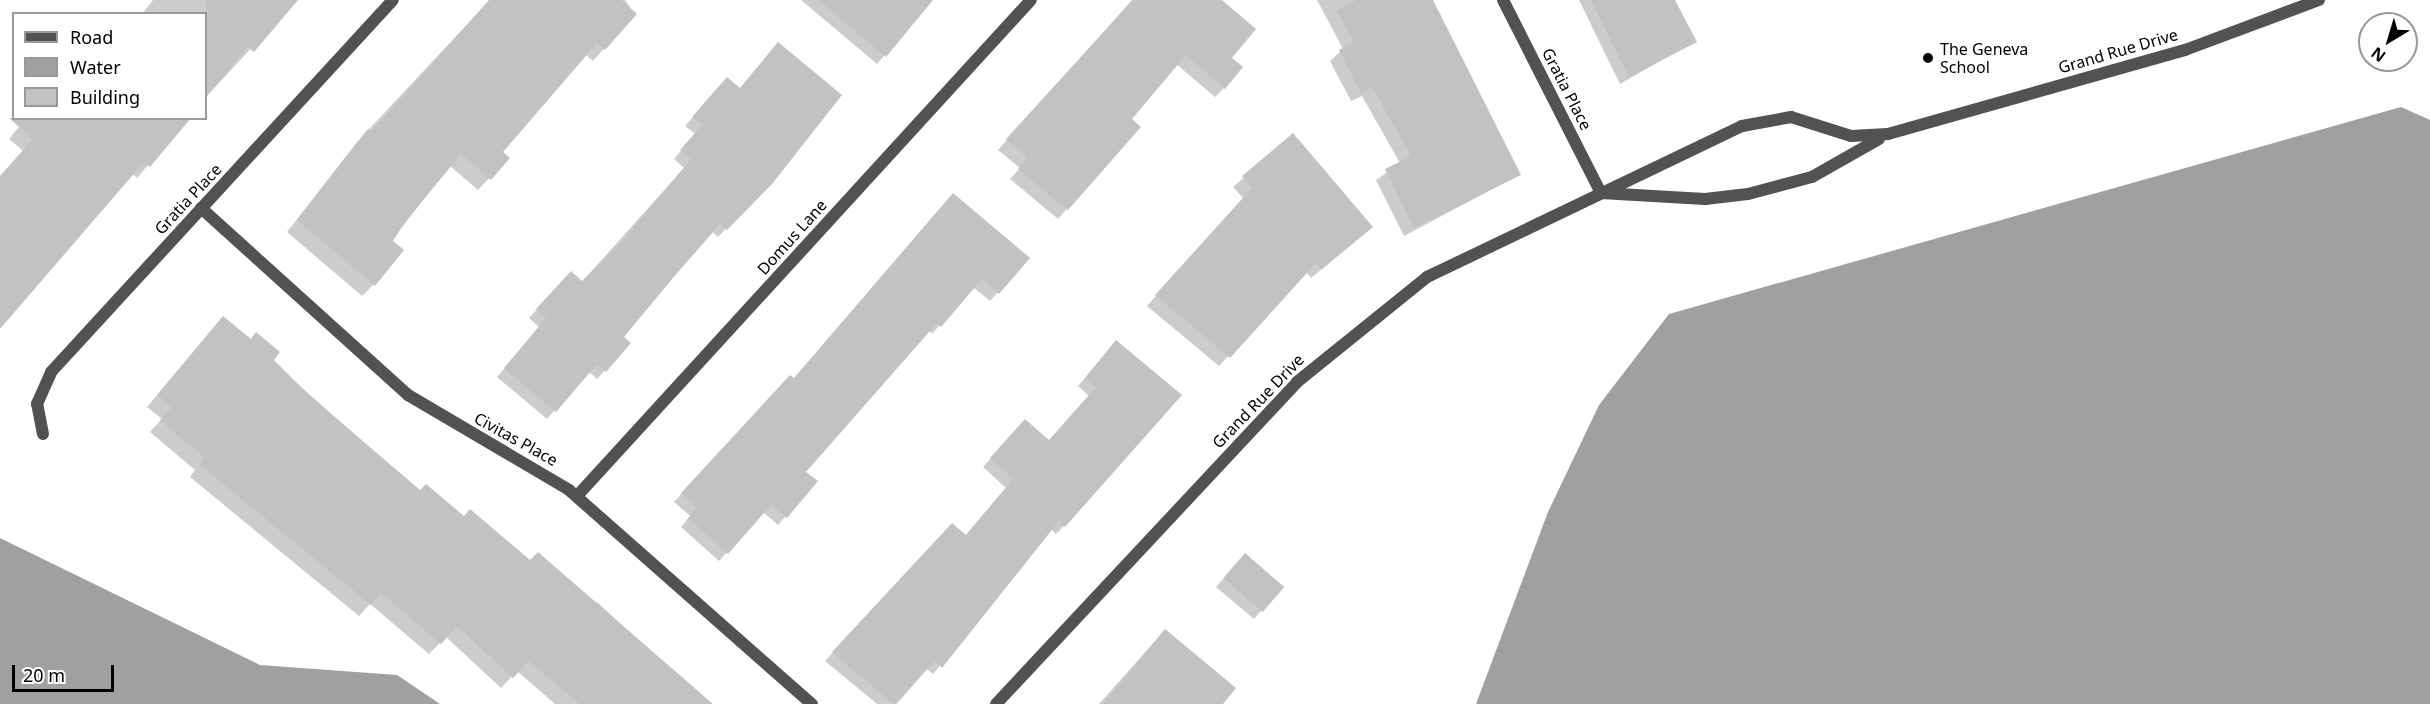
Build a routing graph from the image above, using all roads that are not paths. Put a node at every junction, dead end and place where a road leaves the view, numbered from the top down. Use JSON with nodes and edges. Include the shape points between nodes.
{"nodes":[{"id":1,"x":393,"y":0,"type":"edge"},
{"id":2,"x":1031,"y":0,"type":"edge"},
{"id":3,"x":1503,"y":0,"type":"edge"},
{"id":4,"x":2319,"y":0,"type":"edge"},
{"id":5,"x":1888,"y":134,"type":"junction"},
{"id":6,"x":1601,"y":193,"type":"junction"},
{"id":7,"x":201,"y":208,"type":"junction"},
{"id":8,"x":43,"y":434,"type":"dead end"},
{"id":9,"x":577,"y":496,"type":"junction"},
{"id":10,"x":812,"y":704,"type":"edge"},
{"id":11,"x":996,"y":704,"type":"edge"}],
"edges":[{"from":1,"to":7,"type":"street","name":"Gratia Place"},
{"from":2,"to":9,"type":"street","name":"Domus Lane"},
{"from":3,"to":6,"type":"street","name":"Gratia Place"},
{"from":4,"to":5,"type":"street","name":"Grand Rue Drive","via":[[2185,50]]},
{"from":5,"to":6,"type":"street","name":"Grand Rue Drive","via":[[1812,177],[1771,189],[1705,199]]},
{"from":5,"to":6,"type":"street","name":"Grand Rue Drive","via":[[1851,136],[1811,121],[1770,118],[1704,140]]},
{"from":6,"to":11,"type":"street","name":"Grand Rue Drive","via":[[1427,277],[1330,350]]},
{"from":7,"to":8,"type":"street","name":"Gratia Place","via":[[51,372],[37,404]]},
{"from":7,"to":9,"type":"street","name":"Civitas Place","via":[[408,395]]},
{"from":9,"to":10,"type":"street","name":"Civitas Place"}]}
